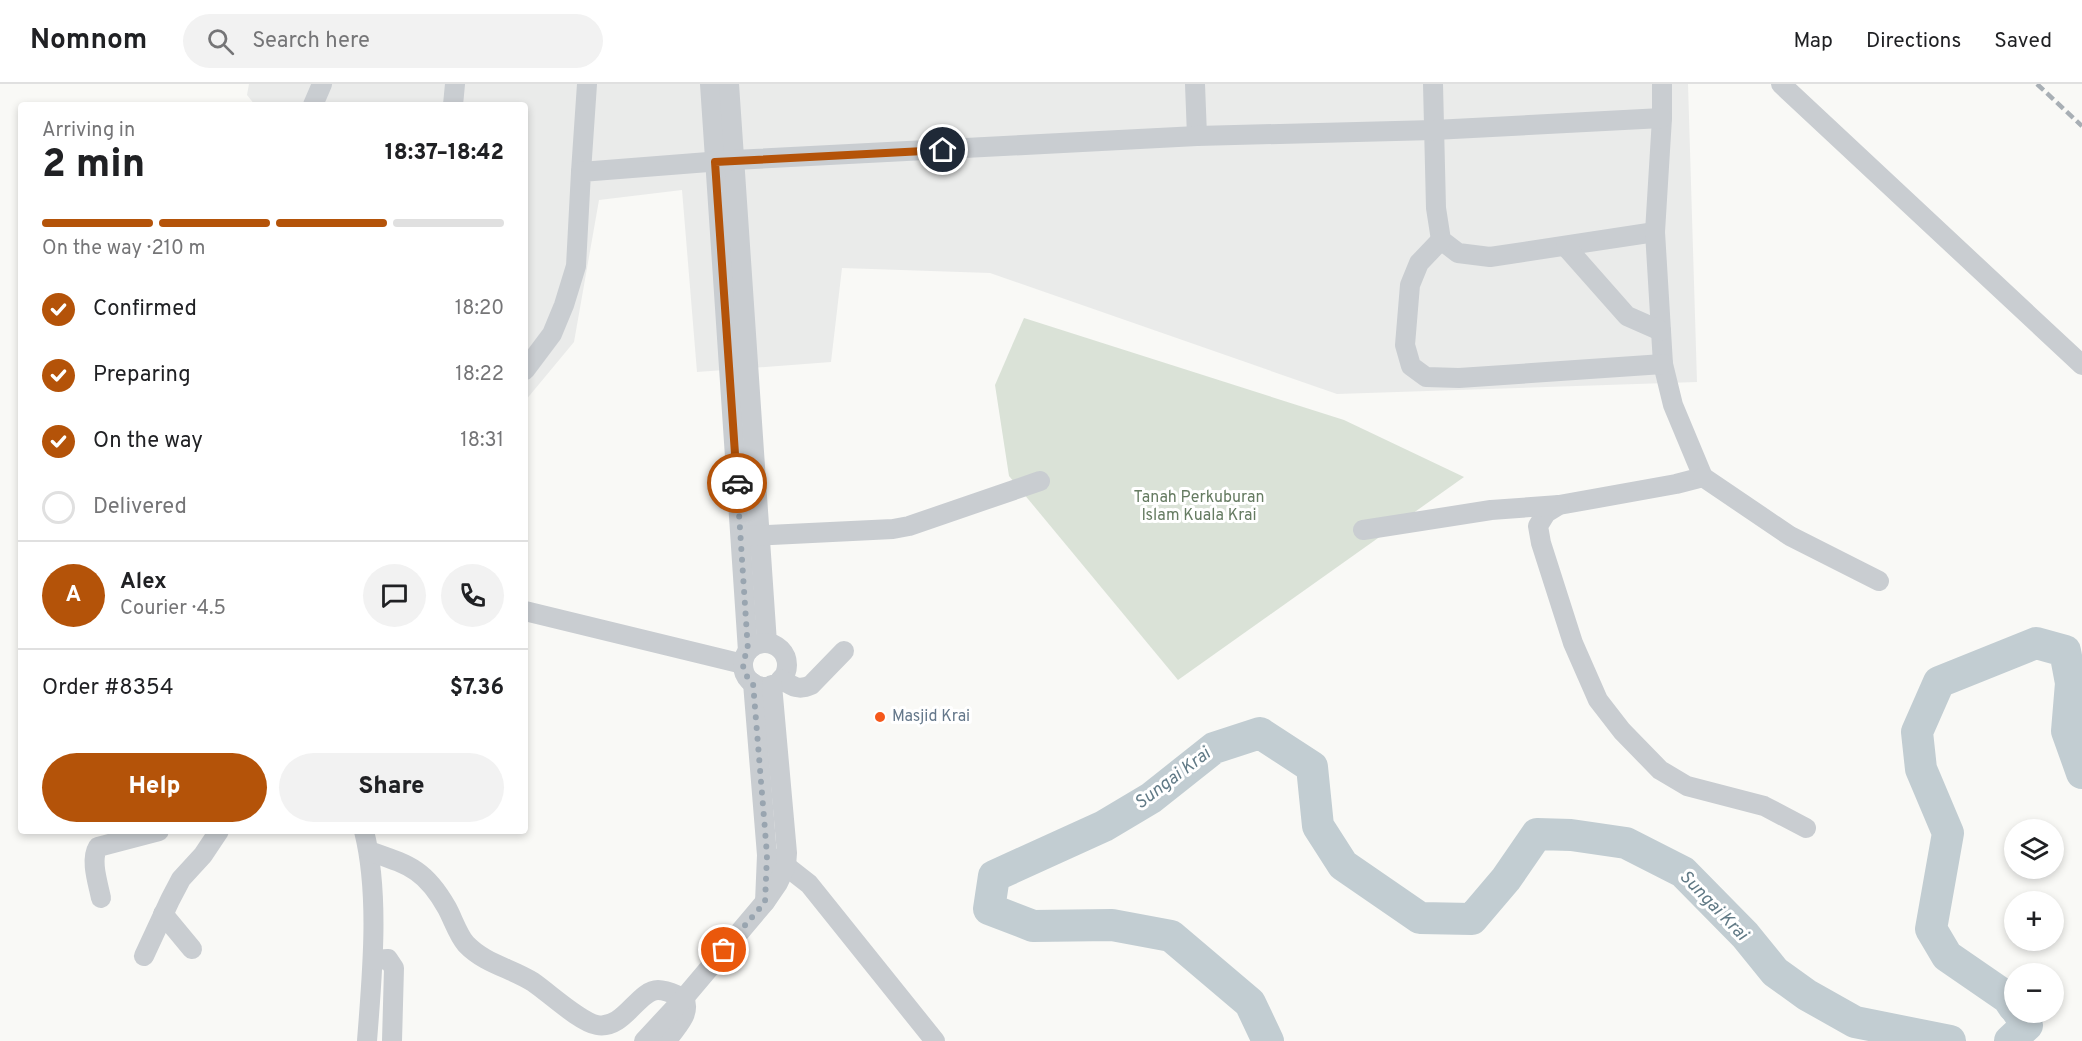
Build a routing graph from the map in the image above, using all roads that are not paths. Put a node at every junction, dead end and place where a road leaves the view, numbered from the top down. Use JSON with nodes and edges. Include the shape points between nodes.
{"nodes":[{"id":1,"x":322,"y":84,"type":"edge"},
{"id":2,"x":456,"y":84,"type":"edge"},
{"id":3,"x":587,"y":84,"type":"edge"},
{"id":4,"x":710,"y":84,"type":"edge"},
{"id":5,"x":729,"y":84,"type":"edge"},
{"id":6,"x":1195,"y":84,"type":"edge"},
{"id":7,"x":1433,"y":84,"type":"edge"},
{"id":8,"x":1662,"y":84,"type":"edge"},
{"id":9,"x":1781,"y":84,"type":"edge"},
{"id":10,"x":314,"y":102,"type":"edge"},
{"id":11,"x":453,"y":102,"type":"edge"},
{"id":12,"x":1662,"y":118,"type":"junction"},
{"id":13,"x":1434,"y":130,"type":"junction"},
{"id":14,"x":1197,"y":136,"type":"junction"},
{"id":15,"x":724,"y":161,"type":"junction"},
{"id":16,"x":581,"y":172,"type":"junction"},
{"id":17,"x":1656,"y":232,"type":"junction"},
{"id":18,"x":1441,"y":240,"type":"junction"},
{"id":19,"x":1566,"y":247,"type":"junction"},
{"id":20,"x":1661,"y":331,"type":"junction"},
{"id":21,"x":1663,"y":363,"type":"junction"},
{"id":22,"x":2082,"y":365,"type":"edge"},
{"id":23,"x":528,"y":366,"type":"edge"},
{"id":24,"x":1703,"y":477,"type":"junction"},
{"id":25,"x":1040,"y":481,"type":"dead end"},
{"id":26,"x":1559,"y":505,"type":"junction"},
{"id":27,"x":1363,"y":530,"type":"dead end"},
{"id":28,"x":750,"y":536,"type":"junction"},
{"id":29,"x":1879,"y":581,"type":"dead end"},
{"id":30,"x":528,"y":612,"type":"edge"},
{"id":31,"x":767,"y":643,"type":"junction"},
{"id":32,"x":844,"y":651,"type":"dead end"},
{"id":33,"x":745,"y":657,"type":"junction"},
{"id":34,"x":768,"y":683,"type":"junction"},
{"id":35,"x":1806,"y":828,"type":"dead end"},
{"id":36,"x":148,"y":834,"type":"edge"},
{"id":37,"x":217,"y":834,"type":"edge"},
{"id":38,"x":365,"y":834,"type":"edge"},
{"id":39,"x":369,"y":851,"type":"junction"},
{"id":40,"x":767,"y":855,"type":"junction"},
{"id":41,"x":786,"y":866,"type":"junction"},
{"id":42,"x":101,"y":898,"type":"dead end"},
{"id":43,"x":765,"y":902,"type":"junction"},
{"id":44,"x":164,"y":914,"type":"junction"},
{"id":45,"x":192,"y":949,"type":"dead end"},
{"id":46,"x":144,"y":956,"type":"dead end"},
{"id":47,"x":374,"y":960,"type":"junction"},
{"id":48,"x":684,"y":998,"type":"junction"},
{"id":49,"x":367,"y":1041,"type":"edge"},
{"id":50,"x":392,"y":1041,"type":"edge"},
{"id":51,"x":644,"y":1041,"type":"edge"},
{"id":52,"x":667,"y":1041,"type":"edge"},
{"id":53,"x":935,"y":1041,"type":"edge"}],
"edges":[{"from":1,"to":10,"type":"street"},
{"from":2,"to":11,"type":"street"},
{"from":3,"to":16,"type":"street"},
{"from":4,"to":15,"type":"street"},
{"from":5,"to":15,"type":"street"},
{"from":6,"to":14,"type":"street"},
{"from":7,"to":13,"type":"street"},
{"from":8,"to":12,"type":"street"},
{"from":9,"to":22,"type":"street"},
{"from":12,"to":13,"type":"street"},
{"from":12,"to":17,"type":"street"},
{"from":13,"to":14,"type":"street"},
{"from":13,"to":18,"type":"street"},
{"from":14,"to":15,"type":"street"},
{"from":15,"to":16,"type":"street"},
{"from":15,"to":28,"type":"street"},
{"from":16,"to":23,"type":"street","via":[[576,267],[552,334]]},
{"from":17,"to":19,"type":"street"},
{"from":17,"to":20,"type":"street"},
{"from":18,"to":19,"type":"street","via":[[1458,253],[1490,257]]},
{"from":18,"to":21,"type":"street","via":[[1419,263],[1410,285],[1406,345],[1411,366],[1426,377]]},
{"from":19,"to":20,"type":"street","via":[[1627,316]]},
{"from":20,"to":21,"type":"street"},
{"from":21,"to":24,"type":"street","via":[[1673,405]]},
{"from":24,"to":26,"type":"street"},
{"from":24,"to":29,"type":"street","via":[[1790,536]]},
{"from":25,"to":28,"type":"street","via":[[909,526]]},
{"from":26,"to":27,"type":"street","via":[[1491,510]]},
{"from":26,"to":35,"type":"street","via":[[1546,513],[1538,526],[1541,543],[1573,643],[1598,700],[1660,770],[1688,786],[1764,806]]},
{"from":28,"to":31,"type":"street"},
{"from":28,"to":33,"type":"street"},
{"from":30,"to":33,"type":"street"},
{"from":31,"to":33,"type":"street","via":[[754,646]]},
{"from":31,"to":34,"type":"street","via":[[784,654],[786,667]]},
{"from":32,"to":34,"type":"street","via":[[804,688]]},
{"from":33,"to":34,"type":"street","via":[[744,672]]},
{"from":34,"to":40,"type":"street"},
{"from":34,"to":41,"type":"street"},
{"from":36,"to":42,"type":"street","via":[[98,847],[95,861]]},
{"from":37,"to":44,"type":"street","via":[[181,879]]},
{"from":38,"to":39,"type":"street"},
{"from":39,"to":47,"type":"street"},
{"from":39,"to":48,"type":"street","via":[[410,866],[428,880],[465,943],[487,961],[532,982],[597,1025],[625,1015],[652,990]]},
{"from":40,"to":41,"type":"street"},
{"from":40,"to":43,"type":"street"},
{"from":41,"to":43,"type":"street"},
{"from":41,"to":53,"type":"street","via":[[809,884]]},
{"from":43,"to":48,"type":"street"},
{"from":44,"to":45,"type":"street"},
{"from":44,"to":46,"type":"street"},
{"from":47,"to":49,"type":"street"},
{"from":47,"to":50,"type":"street","via":[[388,959],[394,968]]},
{"from":48,"to":51,"type":"street"},
{"from":48,"to":52,"type":"street","via":[[687,1012]]}]}
